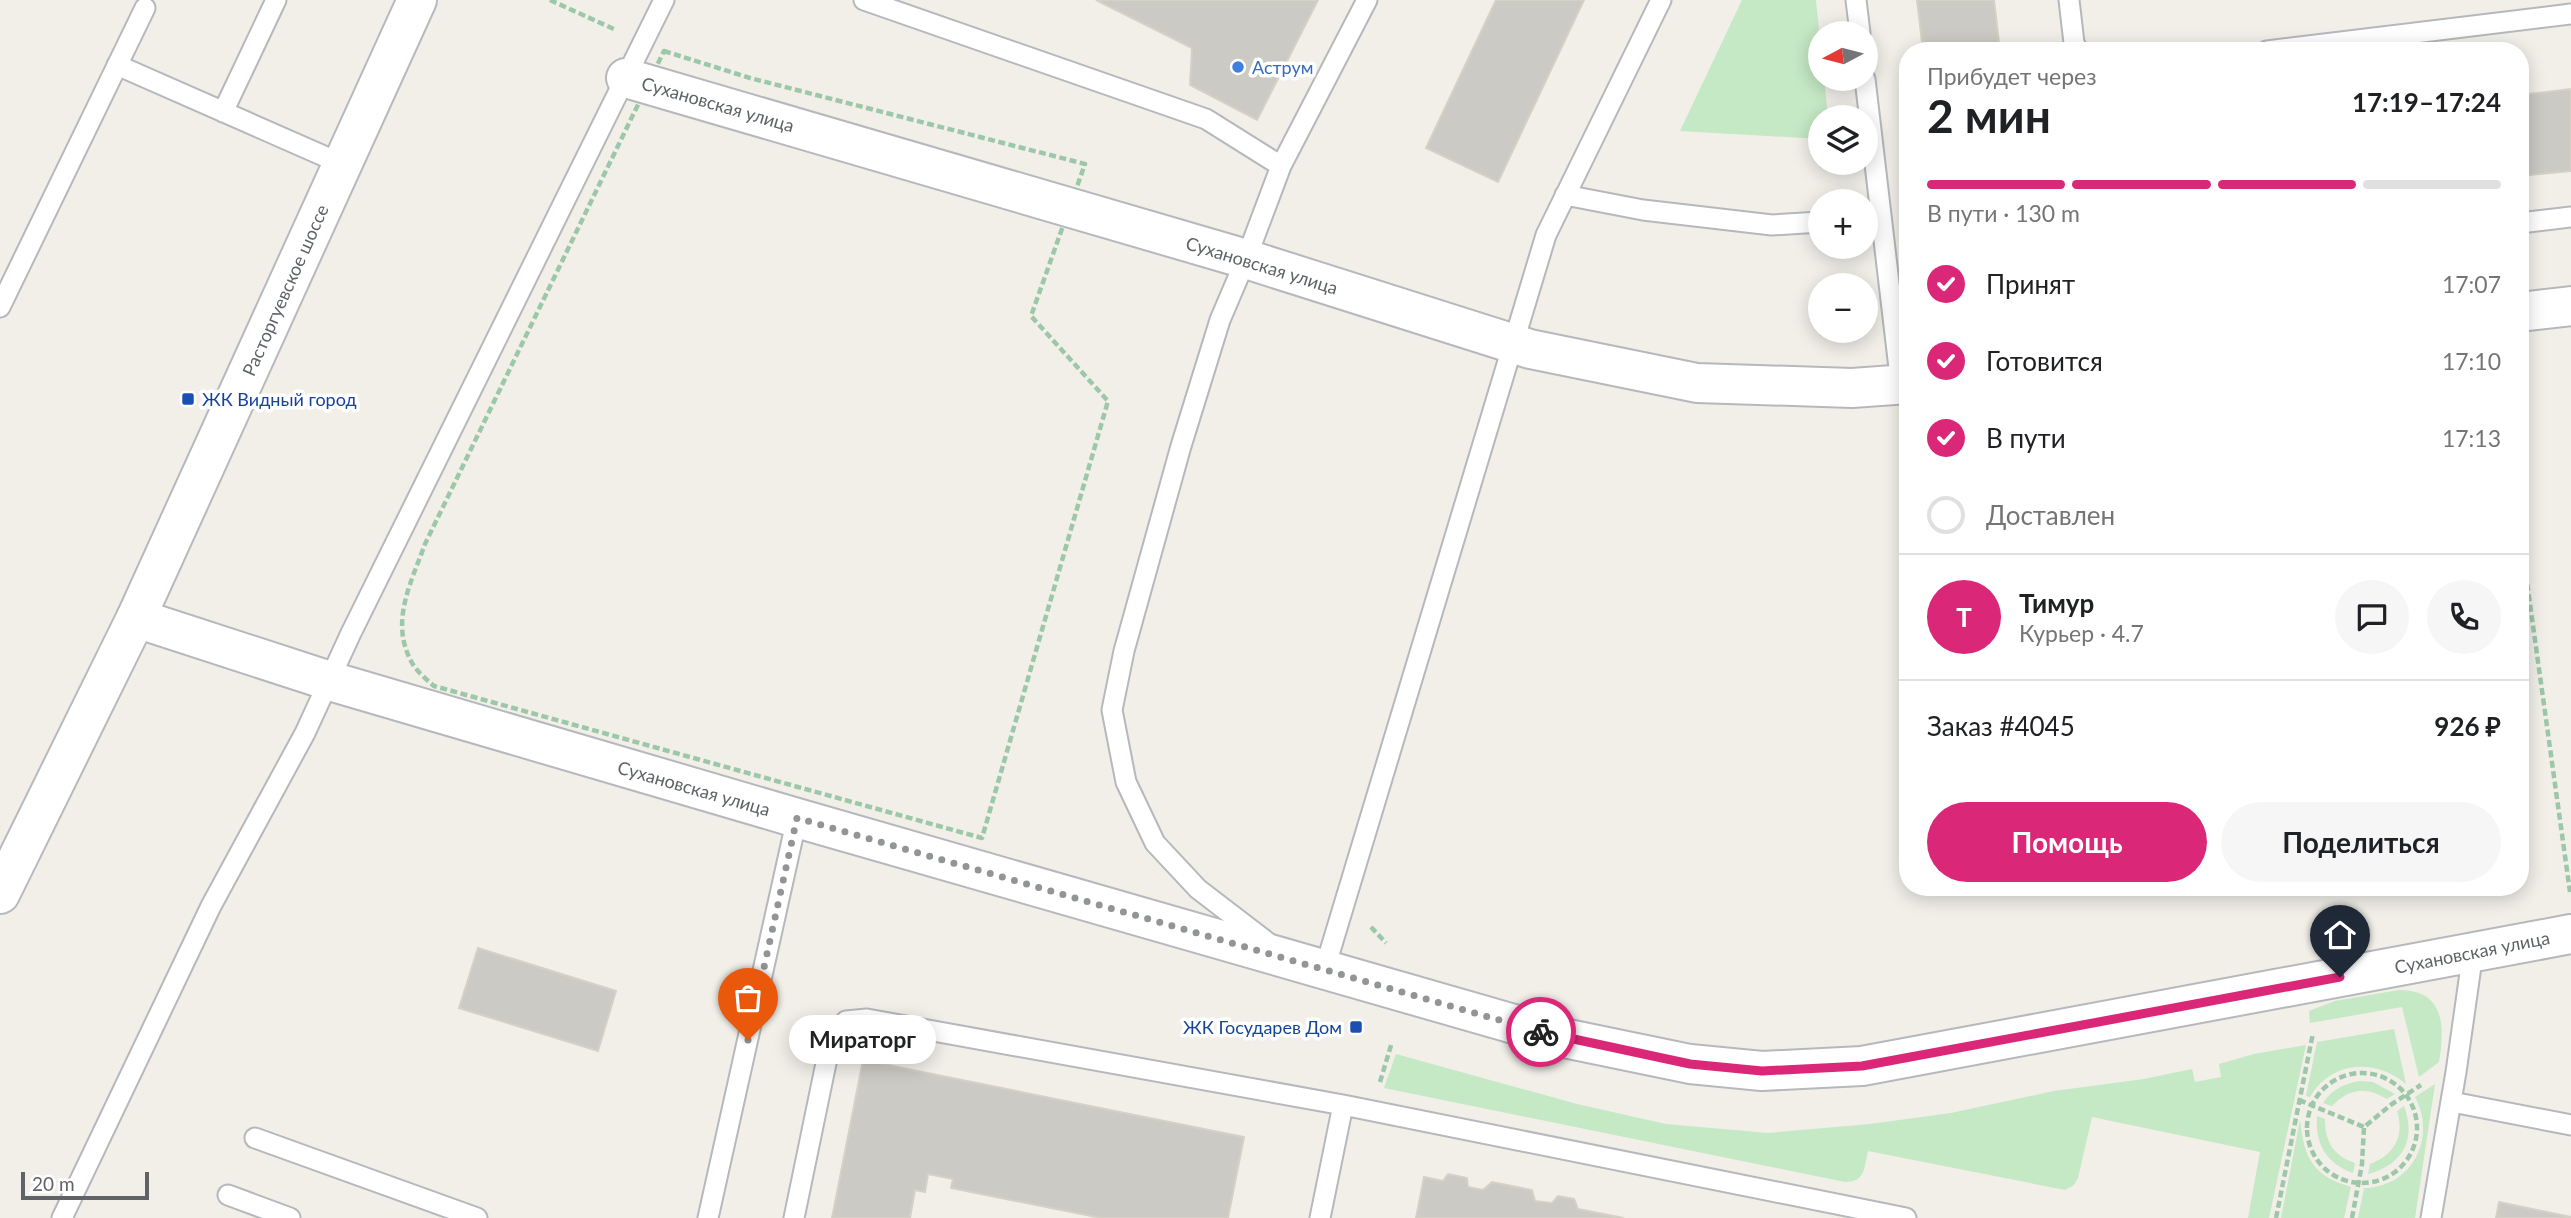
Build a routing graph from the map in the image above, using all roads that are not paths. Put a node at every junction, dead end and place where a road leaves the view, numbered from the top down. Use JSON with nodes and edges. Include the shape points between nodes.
{"nodes":[{"id":1,"x":276,"y":0,"type":"edge"},
{"id":2,"x":417,"y":0,"type":"edge"},
{"id":3,"x":664,"y":0,"type":"edge"},
{"id":4,"x":864,"y":0,"type":"edge"},
{"id":5,"x":1367,"y":0,"type":"edge"},
{"id":6,"x":1661,"y":0,"type":"edge"},
{"id":7,"x":1856,"y":0,"type":"edge"},
{"id":8,"x":2069,"y":0,"type":"edge"},
{"id":9,"x":145,"y":8,"type":"dead end"},
{"id":10,"x":2571,"y":14,"type":"edge"},
{"id":11,"x":1859,"y":21,"type":"edge"},
{"id":12,"x":2074,"y":42,"type":"edge"},
{"id":13,"x":2341,"y":42,"type":"edge"},
{"id":14,"x":117,"y":65,"type":"junction"},
{"id":15,"x":637,"y":81,"type":"junction"},
{"id":16,"x":1866,"y":91,"type":"edge"},
{"id":17,"x":223,"y":112,"type":"junction"},
{"id":18,"x":342,"y":164,"type":"junction"},
{"id":19,"x":1281,"y":166,"type":"junction"},
{"id":20,"x":1871,"y":189,"type":"edge"},
{"id":21,"x":1565,"y":195,"type":"junction"},
{"id":22,"x":2571,"y":217,"type":"edge"},
{"id":23,"x":2529,"y":222,"type":"edge"},
{"id":24,"x":1808,"y":223,"type":"edge"},
{"id":25,"x":1878,"y":234,"type":"edge"},
{"id":26,"x":1246,"y":259,"type":"junction"},
{"id":27,"x":1899,"y":301,"type":"edge"},
{"id":28,"x":2571,"y":306,"type":"edge"},
{"id":29,"x":0,"y":307,"type":"edge"},
{"id":30,"x":2529,"y":311,"type":"edge"},
{"id":31,"x":1513,"y":343,"type":"junction"},
{"id":32,"x":1899,"y":384,"type":"edge"},
{"id":33,"x":136,"y":618,"type":"junction"},
{"id":34,"x":330,"y":681,"type":"junction"},
{"id":35,"x":797,"y":818,"type":"junction"},
{"id":36,"x":0,"y":894,"type":"edge"},
{"id":37,"x":2571,"y":934,"type":"edge"},
{"id":38,"x":2473,"y":952,"type":"junction"},
{"id":39,"x":1308,"y":966,"type":"junction"},
{"id":40,"x":2452,"y":1102,"type":"junction"},
{"id":41,"x":1343,"y":1105,"type":"junction"},
{"id":42,"x":2571,"y":1125,"type":"edge"},
{"id":43,"x":256,"y":1138,"type":"dead end"},
{"id":44,"x":228,"y":1195,"type":"dead end"},
{"id":45,"x":62,"y":1218,"type":"edge"},
{"id":46,"x":290,"y":1218,"type":"edge"},
{"id":47,"x":477,"y":1218,"type":"edge"},
{"id":48,"x":708,"y":1218,"type":"edge"},
{"id":49,"x":794,"y":1218,"type":"edge"},
{"id":50,"x":1320,"y":1218,"type":"edge"},
{"id":51,"x":1906,"y":1218,"type":"edge"},
{"id":52,"x":2431,"y":1218,"type":"edge"}],
"edges":[{"from":1,"to":17,"type":"lane"},
{"from":2,"to":18,"type":"street","name":"Расторгуевское шоссе"},
{"from":3,"to":15,"type":"lane"},
{"from":4,"to":19,"type":"lane","via":[[1206,119]]},
{"from":5,"to":19,"type":"lane"},
{"from":6,"to":21,"type":"lane"},
{"from":7,"to":11,"type":"lane"},
{"from":8,"to":12,"type":"lane"},
{"from":9,"to":14,"type":"lane"},
{"from":10,"to":13,"type":"lane"},
{"from":14,"to":17,"type":"lane"},
{"from":14,"to":29,"type":"lane"},
{"from":15,"to":26,"type":"street","name":"Сухановская улица"},
{"from":15,"to":34,"type":"lane"},
{"from":16,"to":20,"type":"lane"},
{"from":17,"to":18,"type":"lane"},
{"from":18,"to":33,"type":"street","name":"Расторгуевское шоссе"},
{"from":19,"to":26,"type":"lane"},
{"from":21,"to":24,"type":"lane","via":[[1643,210],[1772,225]]},
{"from":21,"to":31,"type":"lane","via":[[1546,235]]},
{"from":22,"to":23,"type":"lane"},
{"from":25,"to":27,"type":"lane"},
{"from":26,"to":31,"type":"street","name":"Сухановская улица"},
{"from":26,"to":39,"type":"lane","via":[[1220,320],[1181,446],[1112,710],[1126,782],[1155,843],[1198,889]]},
{"from":28,"to":30,"type":"street"},
{"from":31,"to":32,"type":"street","name":"Сухановская улица","via":[[1697,383],[1852,388]]},
{"from":31,"to":39,"type":"lane"},
{"from":33,"to":34,"type":"street","name":"Сухановская улица"},
{"from":33,"to":36,"type":"street","name":"Расторгуевское шоссе"},
{"from":34,"to":35,"type":"street","name":"Сухановская улица"},
{"from":34,"to":45,"type":"lane","via":[[211,906]]},
{"from":35,"to":39,"type":"street","name":"Сухановская улица"},
{"from":35,"to":48,"type":"lane"},
{"from":37,"to":38,"type":"street","name":"Сухановская улица"},
{"from":38,"to":39,"type":"street","name":"Сухановская улица","via":[[1862,1066],[1762,1071],[1690,1064],[1559,1037]]},
{"from":38,"to":40,"type":"lane"},
{"from":40,"to":42,"type":"lane"},
{"from":40,"to":52,"type":"lane"},
{"from":41,"to":49,"type":"lane","via":[[867,1019],[846,1021],[831,1039]]},
{"from":41,"to":50,"type":"lane"},
{"from":41,"to":51,"type":"lane"},
{"from":43,"to":47,"type":"lane"},
{"from":44,"to":46,"type":"lane"}]}
